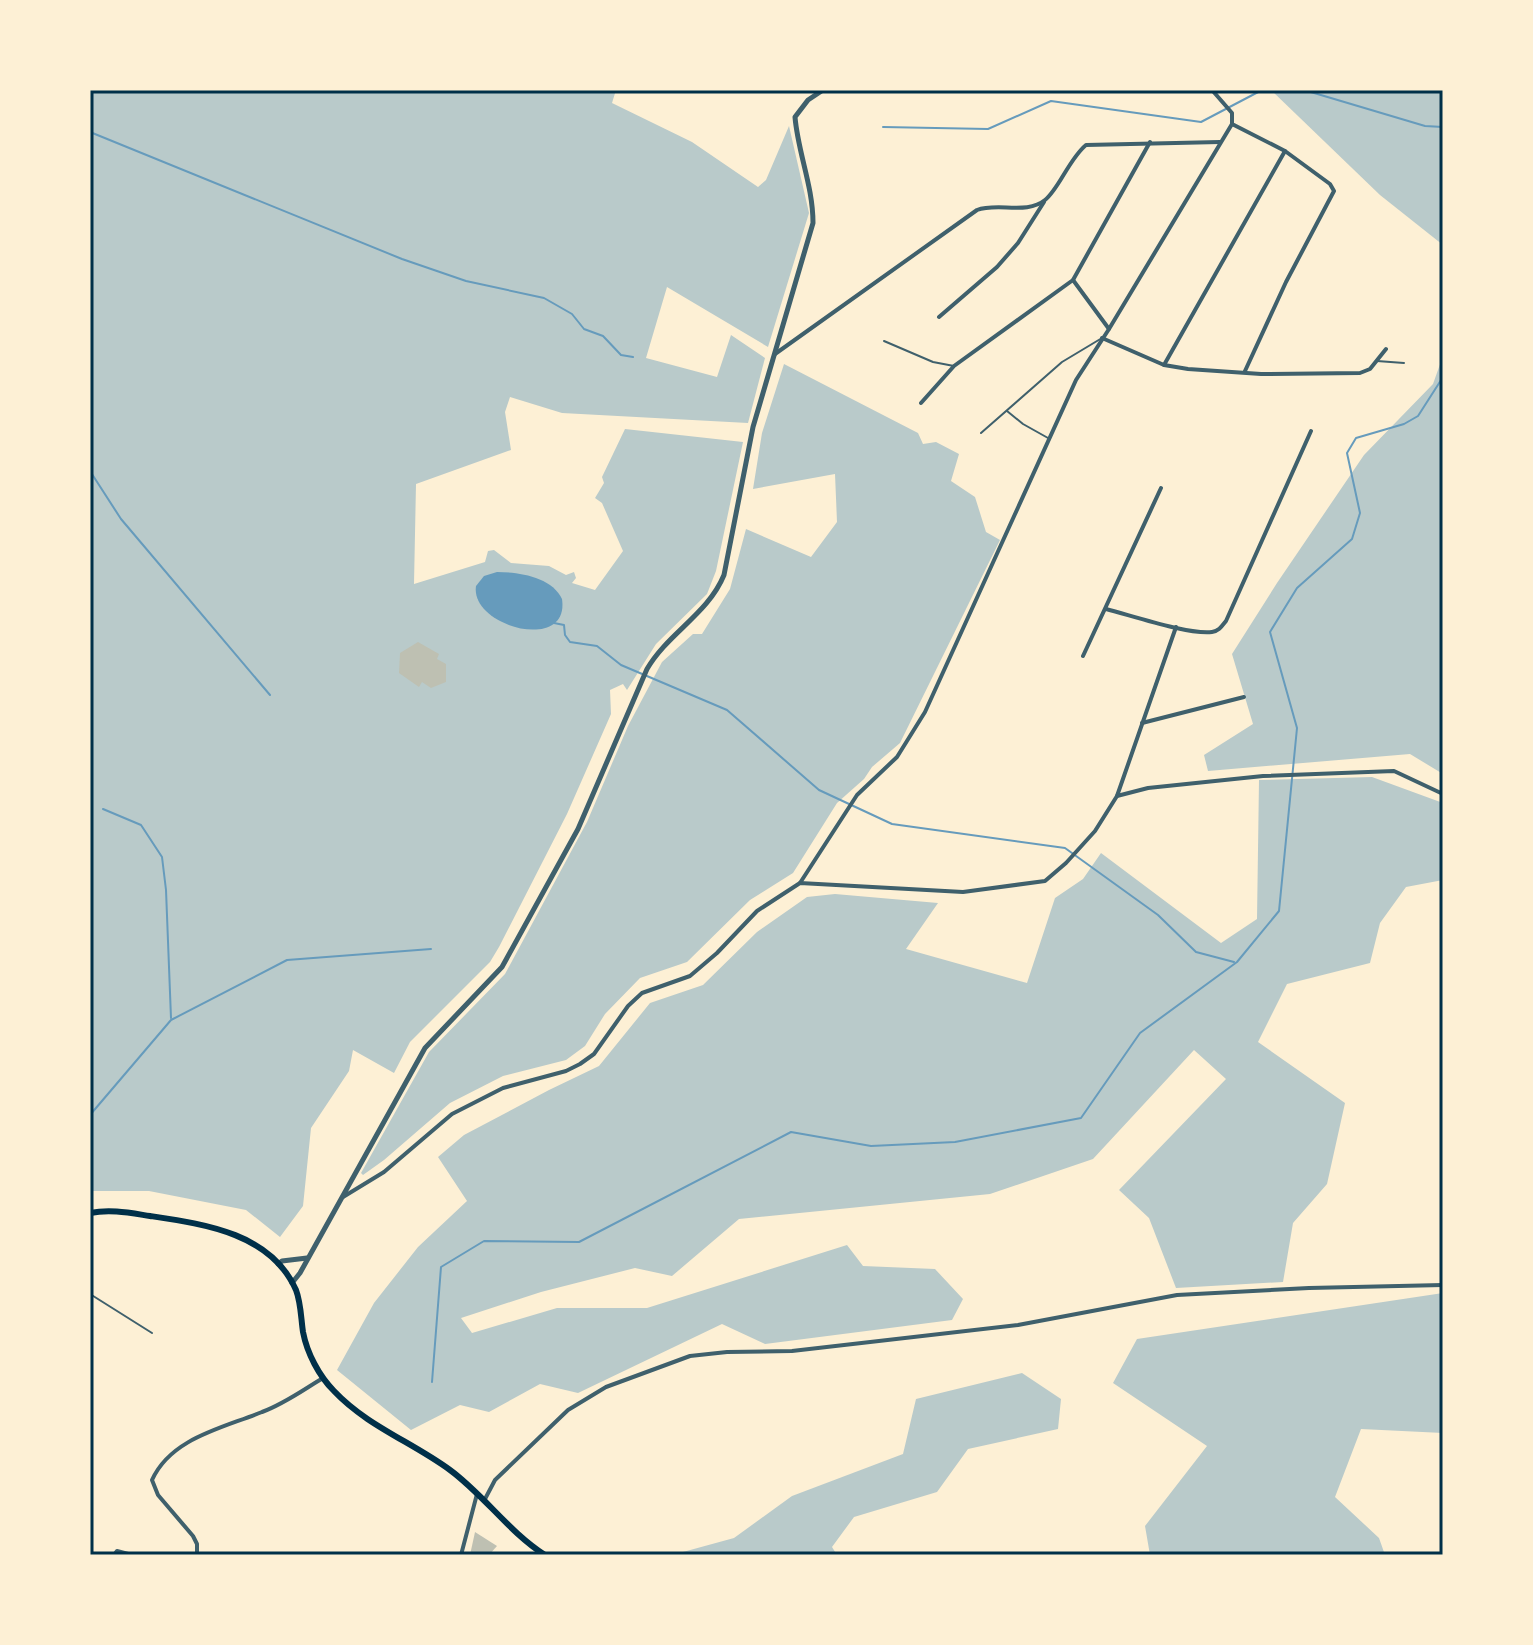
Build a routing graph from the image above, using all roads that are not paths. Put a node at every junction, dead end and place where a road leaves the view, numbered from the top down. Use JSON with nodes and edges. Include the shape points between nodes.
{"nodes":[{"id":1,"x":823,"y":90,"type":"edge"},
{"id":2,"x":1212,"y":90,"type":"edge"},
{"id":3,"x":1232,"y":124,"type":"junction"},
{"id":4,"x":1150,"y":142,"type":"junction"},
{"id":5,"x":1220,"y":142,"type":"junction"},
{"id":6,"x":1285,"y":151,"type":"junction"},
{"id":7,"x":1045,"y":200,"type":"junction"},
{"id":8,"x":1073,"y":280,"type":"junction"},
{"id":9,"x":939,"y":317,"type":"dead end"},
{"id":10,"x":1109,"y":329,"type":"junction"},
{"id":11,"x":1102,"y":338,"type":"junction"},
{"id":12,"x":884,"y":341,"type":"dead end"},
{"id":13,"x":1386,"y":349,"type":"dead end"},
{"id":14,"x":773,"y":355,"type":"junction"},
{"id":15,"x":1377,"y":361,"type":"junction"},
{"id":16,"x":1404,"y":363,"type":"dead end"},
{"id":17,"x":1164,"y":365,"type":"junction"},
{"id":18,"x":954,"y":366,"type":"junction"},
{"id":19,"x":1245,"y":371,"type":"junction"},
{"id":20,"x":921,"y":403,"type":"dead end"},
{"id":21,"x":1006,"y":409,"type":"junction"},
{"id":22,"x":1311,"y":431,"type":"dead end"},
{"id":23,"x":981,"y":433,"type":"dead end"},
{"id":24,"x":1049,"y":439,"type":"junction"},
{"id":25,"x":1161,"y":488,"type":"dead end"},
{"id":26,"x":1106,"y":609,"type":"junction"},
{"id":27,"x":1176,"y":627,"type":"junction"},
{"id":28,"x":1083,"y":656,"type":"dead end"},
{"id":29,"x":1244,"y":697,"type":"dead end"},
{"id":30,"x":1142,"y":723,"type":"junction"},
{"id":31,"x":1443,"y":794,"type":"edge"},
{"id":32,"x":1117,"y":796,"type":"junction"},
{"id":33,"x":800,"y":883,"type":"junction"},
{"id":34,"x":342,"y":1197,"type":"junction"},
{"id":35,"x":90,"y":1213,"type":"edge"},
{"id":36,"x":308,"y":1258,"type":"junction"},
{"id":37,"x":278,"y":1264,"type":"junction"},
{"id":38,"x":292,"y":1283,"type":"junction"},
{"id":39,"x":1443,"y":1285,"type":"edge"},
{"id":40,"x":90,"y":1294,"type":"edge"},
{"id":41,"x":152,"y":1333,"type":"dead end"},
{"id":42,"x":323,"y":1378,"type":"junction"},
{"id":43,"x":477,"y":1494,"type":"junction"},
{"id":44,"x":484,"y":1501,"type":"junction"},
{"id":45,"x":114,"y":1555,"type":"edge"},
{"id":46,"x":132,"y":1555,"type":"edge"},
{"id":47,"x":197,"y":1555,"type":"edge"},
{"id":48,"x":461,"y":1555,"type":"edge"},
{"id":49,"x":545,"y":1555,"type":"edge"}],
"edges":[{"from":1,"to":14,"type":"street","via":[[795,117],[813,223]]},
{"from":2,"to":3,"type":"street","via":[[1232,113]]},
{"from":3,"to":5,"type":"street"},
{"from":3,"to":6,"type":"street"},
{"from":4,"to":5,"type":"street"},
{"from":4,"to":7,"type":"street","via":[[1086,145]]},
{"from":4,"to":8,"type":"street"},
{"from":5,"to":10,"type":"street"},
{"from":6,"to":17,"type":"street"},
{"from":6,"to":19,"type":"street","via":[[1334,191]]},
{"from":7,"to":9,"type":"street","via":[[997,267]]},
{"from":7,"to":14,"type":"street","via":[[977,210]]},
{"from":8,"to":10,"type":"street"},
{"from":8,"to":18,"type":"street"},
{"from":10,"to":11,"type":"street"},
{"from":11,"to":17,"type":"street"},
{"from":11,"to":21,"type":"lane","via":[[1062,362]]},
{"from":11,"to":24,"type":"street"},
{"from":12,"to":18,"type":"lane"},
{"from":13,"to":15,"type":"street"},
{"from":14,"to":34,"type":"street","via":[[717,591],[657,652],[578,829],[502,967],[425,1048]]},
{"from":15,"to":16,"type":"lane"},
{"from":15,"to":19,"type":"street","via":[[1360,373]]},
{"from":17,"to":19,"type":"street"},
{"from":18,"to":20,"type":"street"},
{"from":21,"to":23,"type":"lane"},
{"from":21,"to":24,"type":"lane"},
{"from":22,"to":27,"type":"street","via":[[1226,621],[1211,632]]},
{"from":24,"to":33,"type":"street","via":[[925,712],[897,757],[857,795]]},
{"from":25,"to":26,"type":"street"},
{"from":26,"to":27,"type":"street"},
{"from":26,"to":28,"type":"street"},
{"from":27,"to":30,"type":"street"},
{"from":29,"to":30,"type":"street"},
{"from":30,"to":32,"type":"street"},
{"from":31,"to":32,"type":"street","via":[[1394,771],[1263,776]]},
{"from":32,"to":33,"type":"street","via":[[1095,831],[1045,881],[963,892]]},
{"from":33,"to":34,"type":"street","via":[[757,911],[690,976],[642,993],[580,1064],[503,1088],[452,1114],[384,1172]]},
{"from":34,"to":36,"type":"street"},
{"from":35,"to":37,"type":"main road","via":[[107,1210],[220,1229],[264,1250]]},
{"from":36,"to":37,"type":"street"},
{"from":36,"to":38,"type":"street"},
{"from":37,"to":38,"type":"main road"},
{"from":38,"to":42,"type":"main road","via":[[304,1337]]},
{"from":39,"to":44,"type":"street","via":[[1177,1295],[1018,1325],[792,1351],[690,1356],[606,1387],[568,1410],[495,1480]]},
{"from":40,"to":41,"type":"lane"},
{"from":42,"to":43,"type":"main road","via":[[372,1423],[437,1461]]},
{"from":42,"to":47,"type":"street","via":[[264,1412],[210,1431],[157,1470],[152,1480],[158,1495],[193,1536]]},
{"from":43,"to":44,"type":"main road"},
{"from":43,"to":48,"type":"street"},
{"from":44,"to":49,"type":"main road"},
{"from":45,"to":46,"type":"street"}]}
